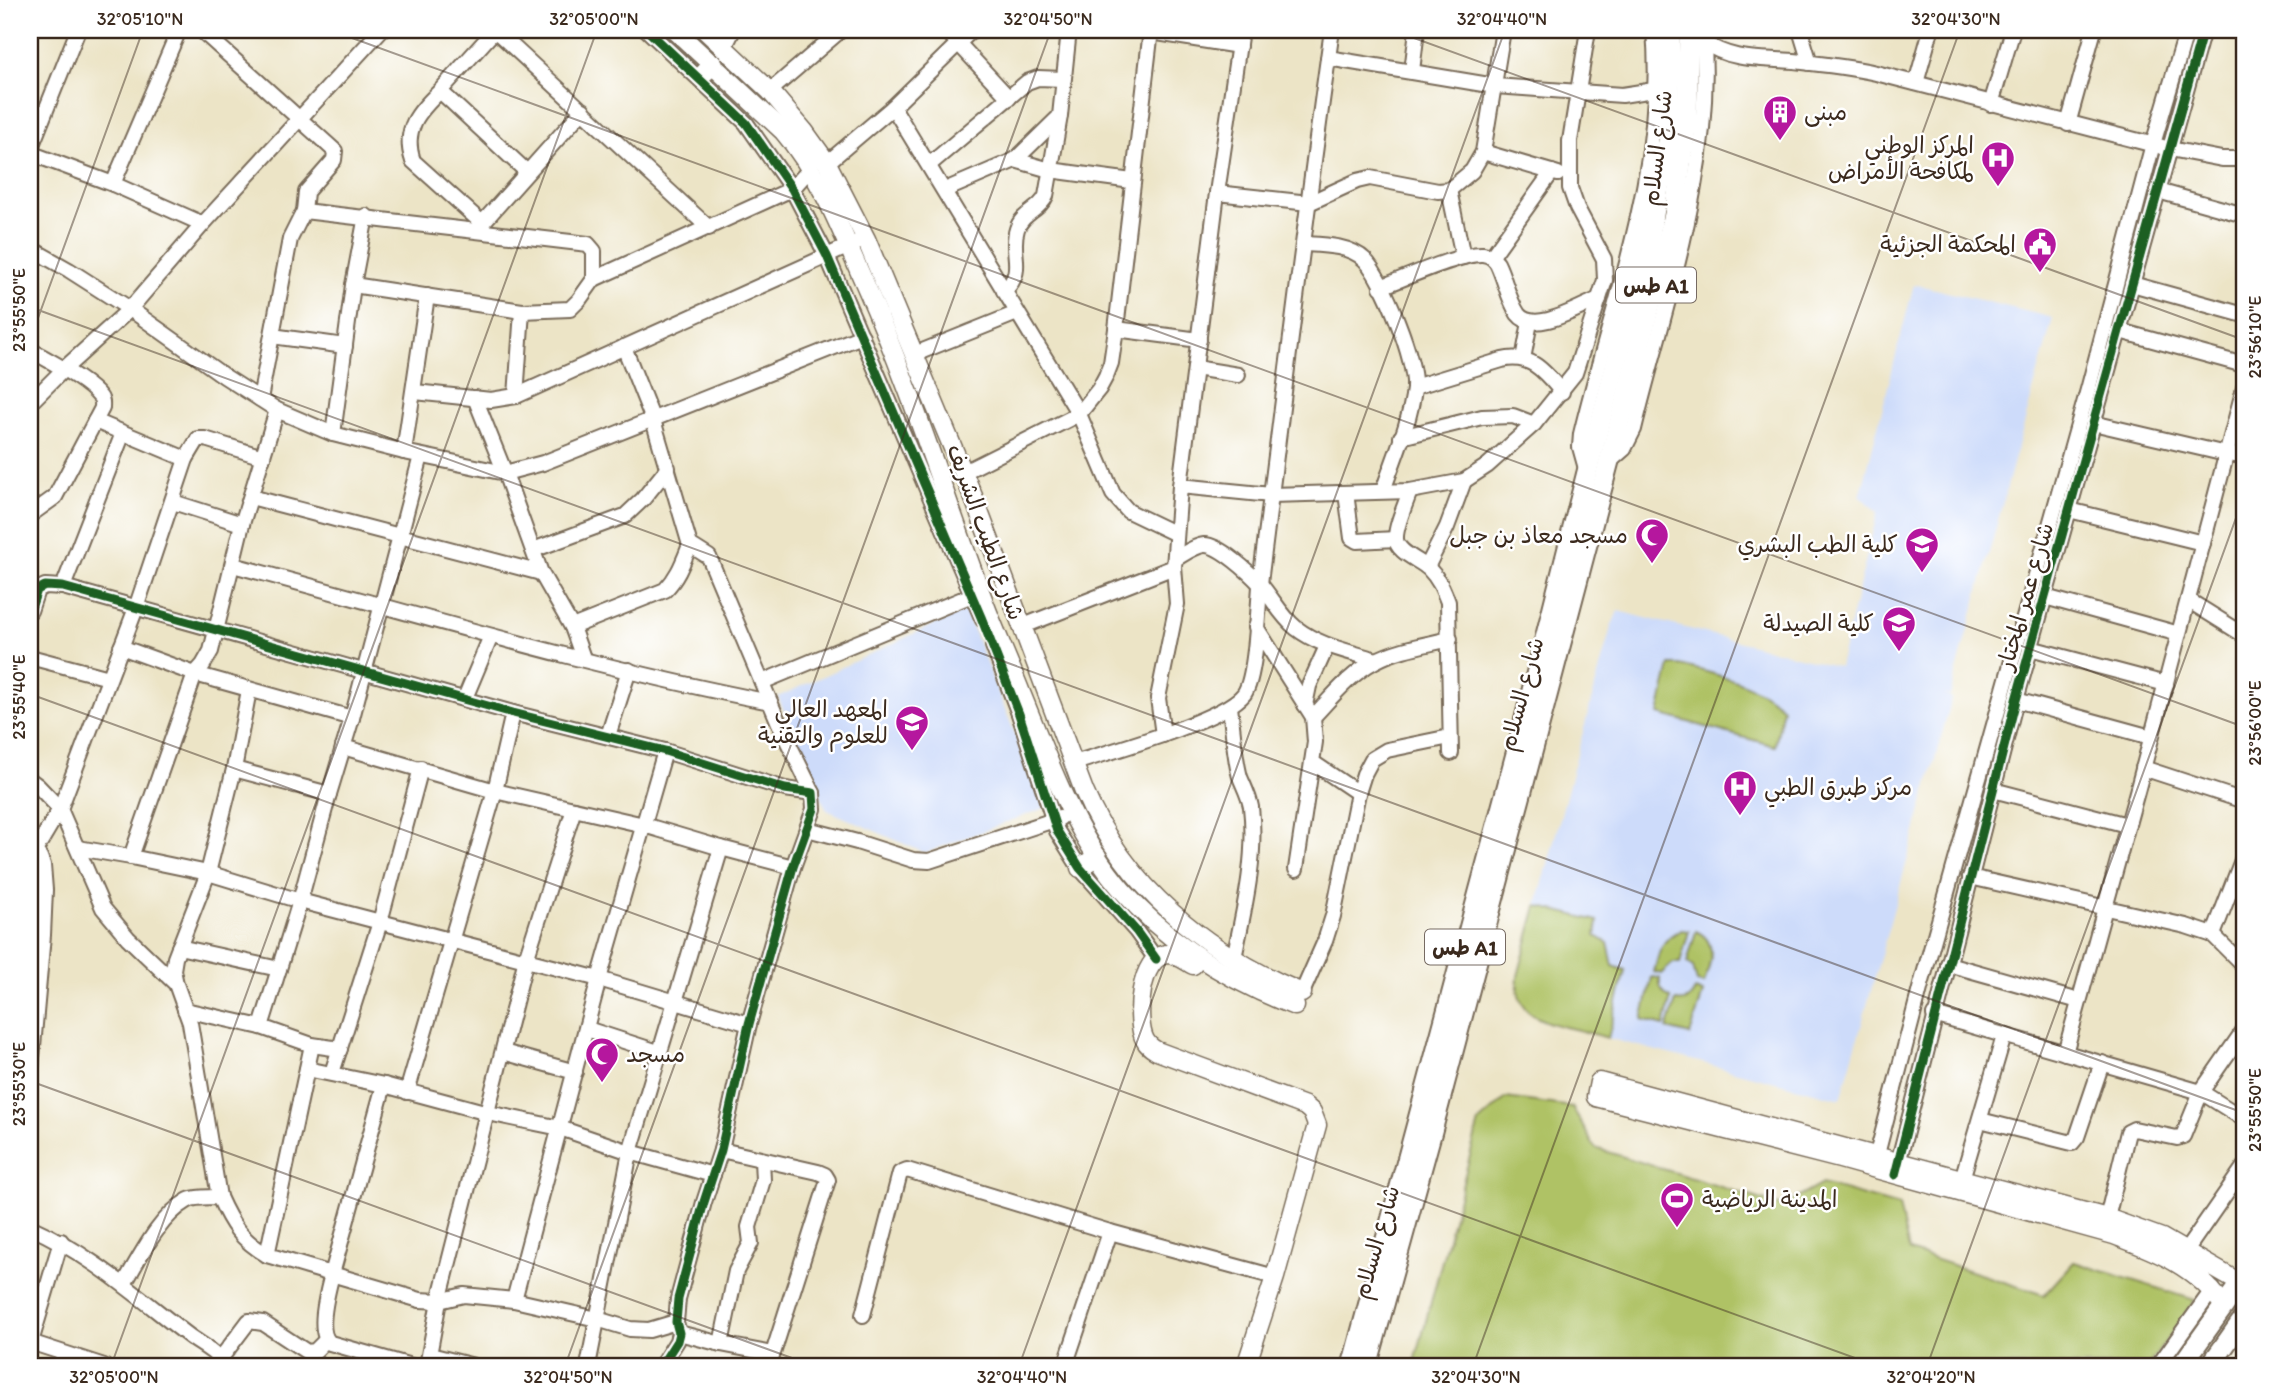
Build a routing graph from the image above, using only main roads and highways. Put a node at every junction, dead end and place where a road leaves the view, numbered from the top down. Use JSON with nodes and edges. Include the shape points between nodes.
{"nodes":[{"id":1,"x":675,"y":30,"type":"edge"},
{"id":2,"x":705,"y":30,"type":"edge"},
{"id":3,"x":1670,"y":30,"type":"edge"},
{"id":4,"x":1699,"y":34,"type":"edge"},
{"id":5,"x":714,"y":64,"type":"junction"},
{"id":6,"x":700,"y":78,"type":"road end"},
{"id":7,"x":819,"y":166,"type":"junction"},
{"id":8,"x":1581,"y":531,"type":"junction"},
{"id":9,"x":1010,"y":598,"type":"junction"},
{"id":10,"x":987,"y":611,"type":"junction"},
{"id":11,"x":1021,"y":627,"type":"junction"},
{"id":12,"x":998,"y":636,"type":"junction"},
{"id":13,"x":1097,"y":856,"type":"junction"},
{"id":14,"x":1080,"y":868,"type":"road end"},
{"id":15,"x":1234,"y":958,"type":"junction"},
{"id":16,"x":1224,"y":974,"type":"junction"},
{"id":17,"x":1598,"y":1089,"type":"dead end"},
{"id":18,"x":1896,"y":1168,"type":"junction"},
{"id":19,"x":2242,"y":1280,"type":"edge"},
{"id":20,"x":2224,"y":1306,"type":"junction"},
{"id":21,"x":2244,"y":1318,"type":"edge"},
{"id":22,"x":1246,"y":1366,"type":"edge"},
{"id":23,"x":1352,"y":1366,"type":"edge"},
{"id":24,"x":1367,"y":1366,"type":"edge"},
{"id":25,"x":2180,"y":1366,"type":"edge"},
{"id":26,"x":2210,"y":1366,"type":"edge"}],
"edges":[{"from":1,"to":5,"type":"main road","name":"شارع الطيب الشريف"},
{"from":2,"to":7,"type":"main road","name":"شارع الطيب الشريف","via":[[770,91],[804,131]]},
{"from":3,"to":8,"type":"highway","name":"شارع السلام","via":[[1670,113],[1664,172],[1587,472]]},
{"from":4,"to":8,"type":"highway","name":"شارع السلام","number":"طس A1","via":[[1676,204],[1607,464]]},
{"from":5,"to":6,"type":"main road"},
{"from":5,"to":7,"type":"main road","name":"شارع الطيب الشريف"},
{"from":7,"to":9,"type":"main road","name":"شارع الطيب الشريف","via":[[866,239],[975,501]]},
{"from":7,"to":10,"type":"main road","name":"شارع الطيب الشريف","via":[[894,350]]},
{"from":8,"to":23,"type":"highway","name":"شارع السلام","number":"طس A1","via":[[1513,763]]},
{"from":8,"to":24,"type":"highway","name":"شارع السلام","number":"طس A1","via":[[1432,1131]]},
{"from":9,"to":10,"type":"main road","via":[[999,611]]},
{"from":9,"to":11,"type":"main road","name":"شارع الطيب الشريف"},
{"from":10,"to":12,"type":"main road","name":"شارع الطيب الشريف"},
{"from":11,"to":12,"type":"main road","via":[[1007,626]]},
{"from":11,"to":15,"type":"main road","name":"شارع الطيب الشريف","via":[[1095,817],[1122,861],[1182,922]]},
{"from":12,"to":13,"type":"main road","name":"شارع الطيب الشريف","via":[[1072,813]]},
{"from":13,"to":14,"type":"main road"},
{"from":13,"to":16,"type":"main road","name":"شارع الطيب الشريف","via":[[1119,887],[1157,925]]},
{"from":15,"to":16,"type":"main road"},
{"from":15,"to":16,"type":"main road","name":"شارع الطيب الشريف","via":[[1298,1000],[1264,994]]},
{"from":16,"to":22,"type":"main road","via":[[1213,975],[1175,955],[1156,959],[1146,972],[1142,1028],[1149,1046],[1157,1051],[1301,1104],[1315,1116],[1317,1130]]},
{"from":17,"to":18,"type":"main road","via":[[1720,1127]]},
{"from":18,"to":19,"type":"main road","via":[[1962,1179],[2141,1229]]},
{"from":18,"to":20,"type":"main road","via":[[2152,1249],[2200,1277]]},
{"from":19,"to":20,"type":"highway"},
{"from":20,"to":25,"type":"highway"},
{"from":21,"to":26,"type":"highway"}]}
